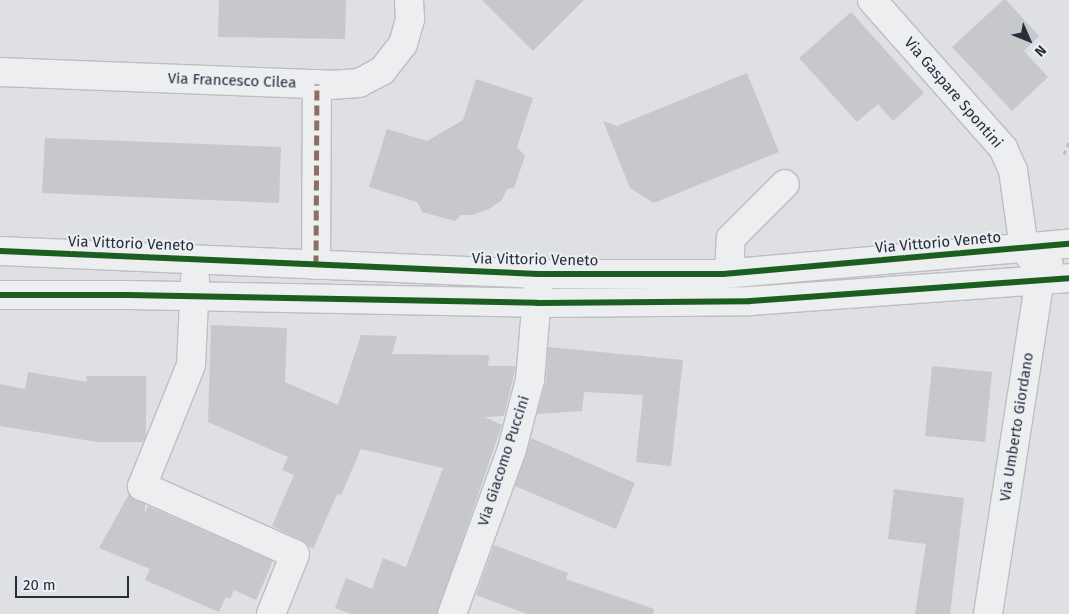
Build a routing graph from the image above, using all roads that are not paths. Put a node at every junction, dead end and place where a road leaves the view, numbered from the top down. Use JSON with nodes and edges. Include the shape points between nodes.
{"nodes":[{"id":1,"x":409,"y":0,"type":"edge"},
{"id":2,"x":872,"y":0,"type":"edge"},
{"id":3,"x":0,"y":72,"type":"edge"},
{"id":4,"x":317,"y":84,"type":"junction"},
{"id":5,"x":785,"y":184,"type":"dead end"},
{"id":6,"x":1067,"y":240,"type":"edge"},
{"id":7,"x":1024,"y":248,"type":"junction"},
{"id":8,"x":0,"y":251,"type":"edge"},
{"id":9,"x":196,"y":259,"type":"junction"},
{"id":10,"x":316,"y":265,"type":"junction"},
{"id":11,"x":729,"y":273,"type":"junction"},
{"id":12,"x":539,"y":274,"type":"junction"},
{"id":13,"x":1069,"y":278,"type":"edge"},
{"id":14,"x":1040,"y":280,"type":"junction"},
{"id":15,"x":0,"y":295,"type":"edge"},
{"id":16,"x":194,"y":296,"type":"junction"},
{"id":17,"x":537,"y":304,"type":"junction"},
{"id":18,"x":271,"y":614,"type":"edge"},
{"id":19,"x":452,"y":614,"type":"edge"},
{"id":20,"x":988,"y":614,"type":"edge"}],
"edges":[{"from":1,"to":4,"type":"street","name":"Via Francesco Cilea","via":[[410,19],[403,44],[382,71],[359,83]]},
{"from":2,"to":7,"type":"street","name":"Via Gaspare Spontini","via":[[1003,148],[1016,184]]},
{"from":3,"to":4,"type":"street","name":"Via Francesco Cilea"},
{"from":4,"to":10,"type":"street"},
{"from":5,"to":11,"type":"street","via":[[731,238]]},
{"from":6,"to":7,"type":"street","name":"Via Vittorio Veneto"},
{"from":6,"to":14,"type":"street","name":"Via Umberto Giordano"},
{"from":7,"to":11,"type":"street","name":"Via Vittorio Veneto"},
{"from":7,"to":14,"type":"street","name":"Via Gaspare Spontini","via":[[1034,262]]},
{"from":8,"to":9,"type":"street","name":"Via Vittorio Veneto"},
{"from":9,"to":10,"type":"street","name":"Via Vittorio Veneto"},
{"from":9,"to":16,"type":"street"},
{"from":10,"to":12,"type":"street","name":"Via Vittorio Veneto"},
{"from":11,"to":12,"type":"street","name":"Via Vittorio Veneto"},
{"from":12,"to":17,"type":"street","name":"Via Giacomo Puccini"},
{"from":13,"to":14,"type":"street"},
{"from":14,"to":17,"type":"street","via":[[750,301]]},
{"from":14,"to":20,"type":"street","name":"Via Umberto Giordano"},
{"from":15,"to":16,"type":"street"},
{"from":16,"to":17,"type":"street"},
{"from":16,"to":18,"type":"street","via":[[191,365],[142,486],[295,554]]},
{"from":17,"to":19,"type":"street","name":"Via Giacomo Puccini","via":[[530,380],[512,449]]}]}
